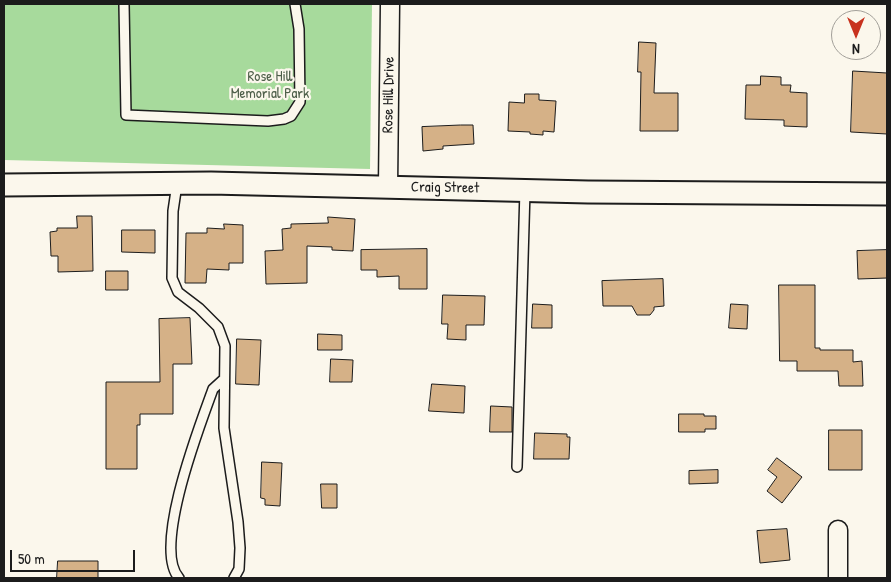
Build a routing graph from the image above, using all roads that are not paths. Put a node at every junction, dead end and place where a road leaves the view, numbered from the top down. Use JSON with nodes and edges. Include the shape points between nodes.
{"nodes":[{"id":1,"x":124,"y":4,"type":"edge"},
{"id":2,"x":295,"y":4,"type":"edge"},
{"id":3,"x":390,"y":4,"type":"edge"},
{"id":4,"x":177,"y":183,"type":"junction"},
{"id":5,"x":4,"y":185,"type":"edge"},
{"id":6,"x":388,"y":187,"type":"junction"},
{"id":7,"x":525,"y":190,"type":"junction"},
{"id":8,"x":887,"y":194,"type":"edge"},
{"id":9,"x":224,"y":379,"type":"junction"},
{"id":10,"x":517,"y":467,"type":"dead end"},
{"id":11,"x":838,"y":530,"type":"dead end"},
{"id":12,"x":179,"y":578,"type":"edge"},
{"id":13,"x":234,"y":578,"type":"edge"},
{"id":14,"x":838,"y":578,"type":"edge"}],
"edges":[{"from":1,"to":2,"type":"lane","via":[[126,115],[268,121],[291,116],[300,102],[299,29]]},
{"from":3,"to":6,"type":"street","name":"Rose Hill Drive"},
{"from":4,"to":5,"type":"street","name":"Craig Street"},
{"from":4,"to":6,"type":"street","name":"Craig Street"},
{"from":4,"to":9,"type":"lane","via":[[173,211],[172,278],[178,292],[218,327],[225,346]]},
{"from":6,"to":7,"type":"street","name":"Craig Street"},
{"from":7,"to":8,"type":"street","name":"Craig Street"},
{"from":7,"to":10,"type":"lane"},
{"from":9,"to":12,"type":"lane","via":[[213,389],[182,480],[170,552],[174,573]]},
{"from":9,"to":13,"type":"lane","via":[[224,428],[240,548]]},
{"from":11,"to":14,"type":"street"}]}
